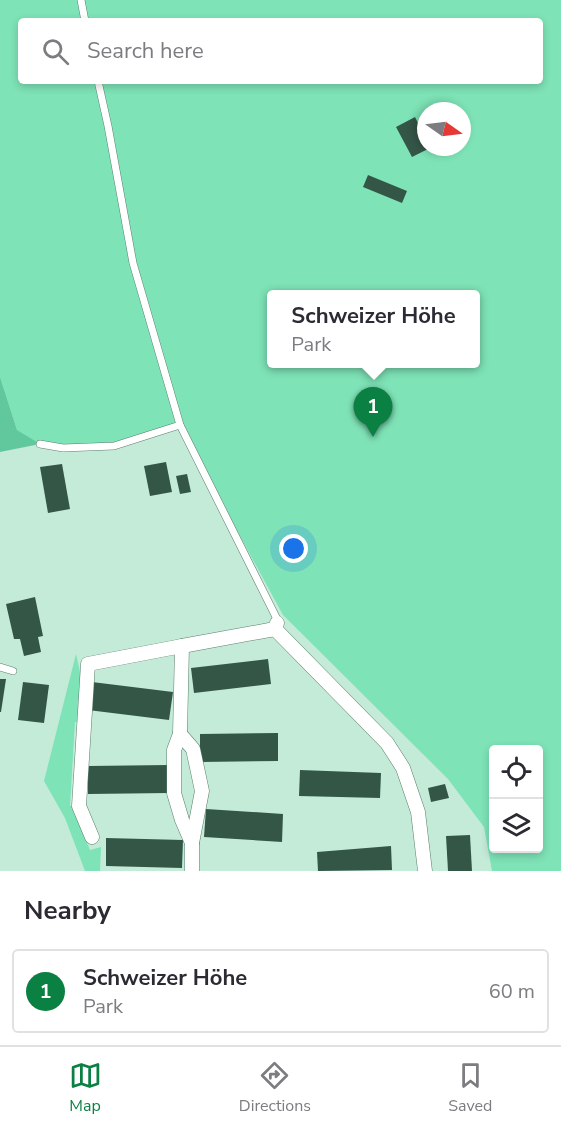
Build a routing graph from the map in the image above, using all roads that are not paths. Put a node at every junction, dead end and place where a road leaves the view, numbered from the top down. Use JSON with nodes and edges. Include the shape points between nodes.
{"nodes":[{"id":1,"x":81,"y":0,"type":"edge"},
{"id":2,"x":84,"y":18,"type":"edge"},
{"id":3,"x":99,"y":84,"type":"edge"},
{"id":4,"x":180,"y":425,"type":"junction"},
{"id":5,"x":40,"y":444,"type":"dead end"},
{"id":6,"x":276,"y":625,"type":"junction"},
{"id":7,"x":182,"y":646,"type":"junction"},
{"id":8,"x":0,"y":667,"type":"edge"},
{"id":9,"x":13,"y":671,"type":"dead end"},
{"id":10,"x":180,"y":734,"type":"junction"},
{"id":11,"x":92,"y":837,"type":"dead end"},
{"id":12,"x":192,"y":843,"type":"junction"},
{"id":13,"x":192,"y":871,"type":"edge"},
{"id":14,"x":425,"y":871,"type":"edge"}],
"edges":[{"from":1,"to":2,"type":"lane"},
{"from":3,"to":4,"type":"lane","via":[[133,263]]},
{"from":4,"to":5,"type":"lane","via":[[114,446],[63,448]]},
{"from":4,"to":6,"type":"lane"},
{"from":6,"to":7,"type":"street"},
{"from":6,"to":14,"type":"street","via":[[387,743],[403,768],[418,812]]},
{"from":7,"to":10,"type":"street"},
{"from":7,"to":11,"type":"street","via":[[88,664],[79,806]]},
{"from":8,"to":9,"type":"lane"},
{"from":10,"to":12,"type":"street","via":[[174,750],[174,793]]},
{"from":10,"to":12,"type":"street","via":[[193,749],[202,791]]},
{"from":12,"to":13,"type":"street"}]}
